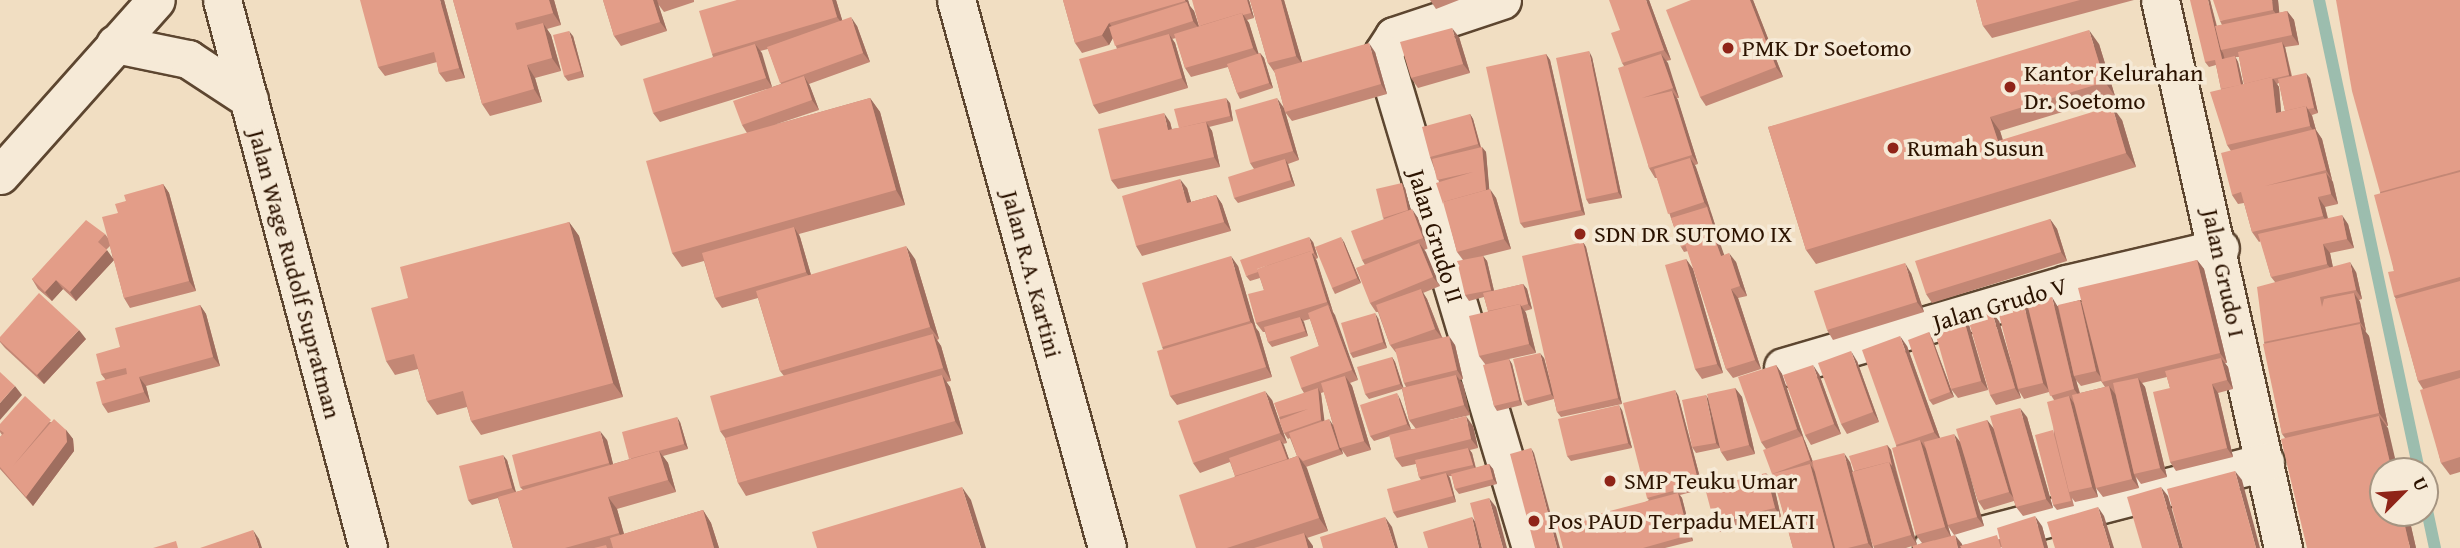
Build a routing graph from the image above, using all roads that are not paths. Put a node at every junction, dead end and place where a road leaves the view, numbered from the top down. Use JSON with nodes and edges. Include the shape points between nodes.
{"nodes":[{"id":1,"x":156,"y":0,"type":"edge"},
{"id":2,"x":222,"y":0,"type":"edge"},
{"id":3,"x":956,"y":0,"type":"edge"},
{"id":4,"x":1502,"y":0,"type":"edge"},
{"id":5,"x":2160,"y":0,"type":"edge"},
{"id":6,"x":115,"y":44,"type":"junction"},
{"id":7,"x":249,"y":99,"type":"junction"},
{"id":8,"x":0,"y":175,"type":"edge"},
{"id":9,"x":2220,"y":248,"type":"junction"},
{"id":10,"x":1783,"y":367,"type":"dead end"},
{"id":11,"x":2265,"y":462,"type":"junction"},
{"id":12,"x":368,"y":548,"type":"edge"},
{"id":13,"x":1107,"y":548,"type":"edge"},
{"id":14,"x":1531,"y":548,"type":"edge"},
{"id":15,"x":1932,"y":548,"type":"edge"},
{"id":16,"x":2283,"y":548,"type":"edge"}],
"edges":[{"from":1,"to":6,"type":"street"},
{"from":2,"to":7,"type":"street","name":"Jalan Wage Rudolf Supratman"},
{"from":3,"to":13,"type":"street","name":"Jalan R.A. Kartini"},
{"from":4,"to":14,"type":"street","name":"Jalan Grudo II","via":[[1394,36],[1383,53]]},
{"from":5,"to":9,"type":"street","name":"Jalan Grudo I"},
{"from":6,"to":7,"type":"street","via":[[188,59]]},
{"from":6,"to":8,"type":"street"},
{"from":7,"to":12,"type":"street","name":"Jalan Wage Rudolf Supratman"},
{"from":9,"to":10,"type":"street","name":"Jalan Grudo V","via":[[2066,284]]},
{"from":9,"to":11,"type":"street","name":"Jalan Grudo I"},
{"from":11,"to":15,"type":"street"},
{"from":11,"to":16,"type":"street","name":"Jalan Grudo I"}]}
